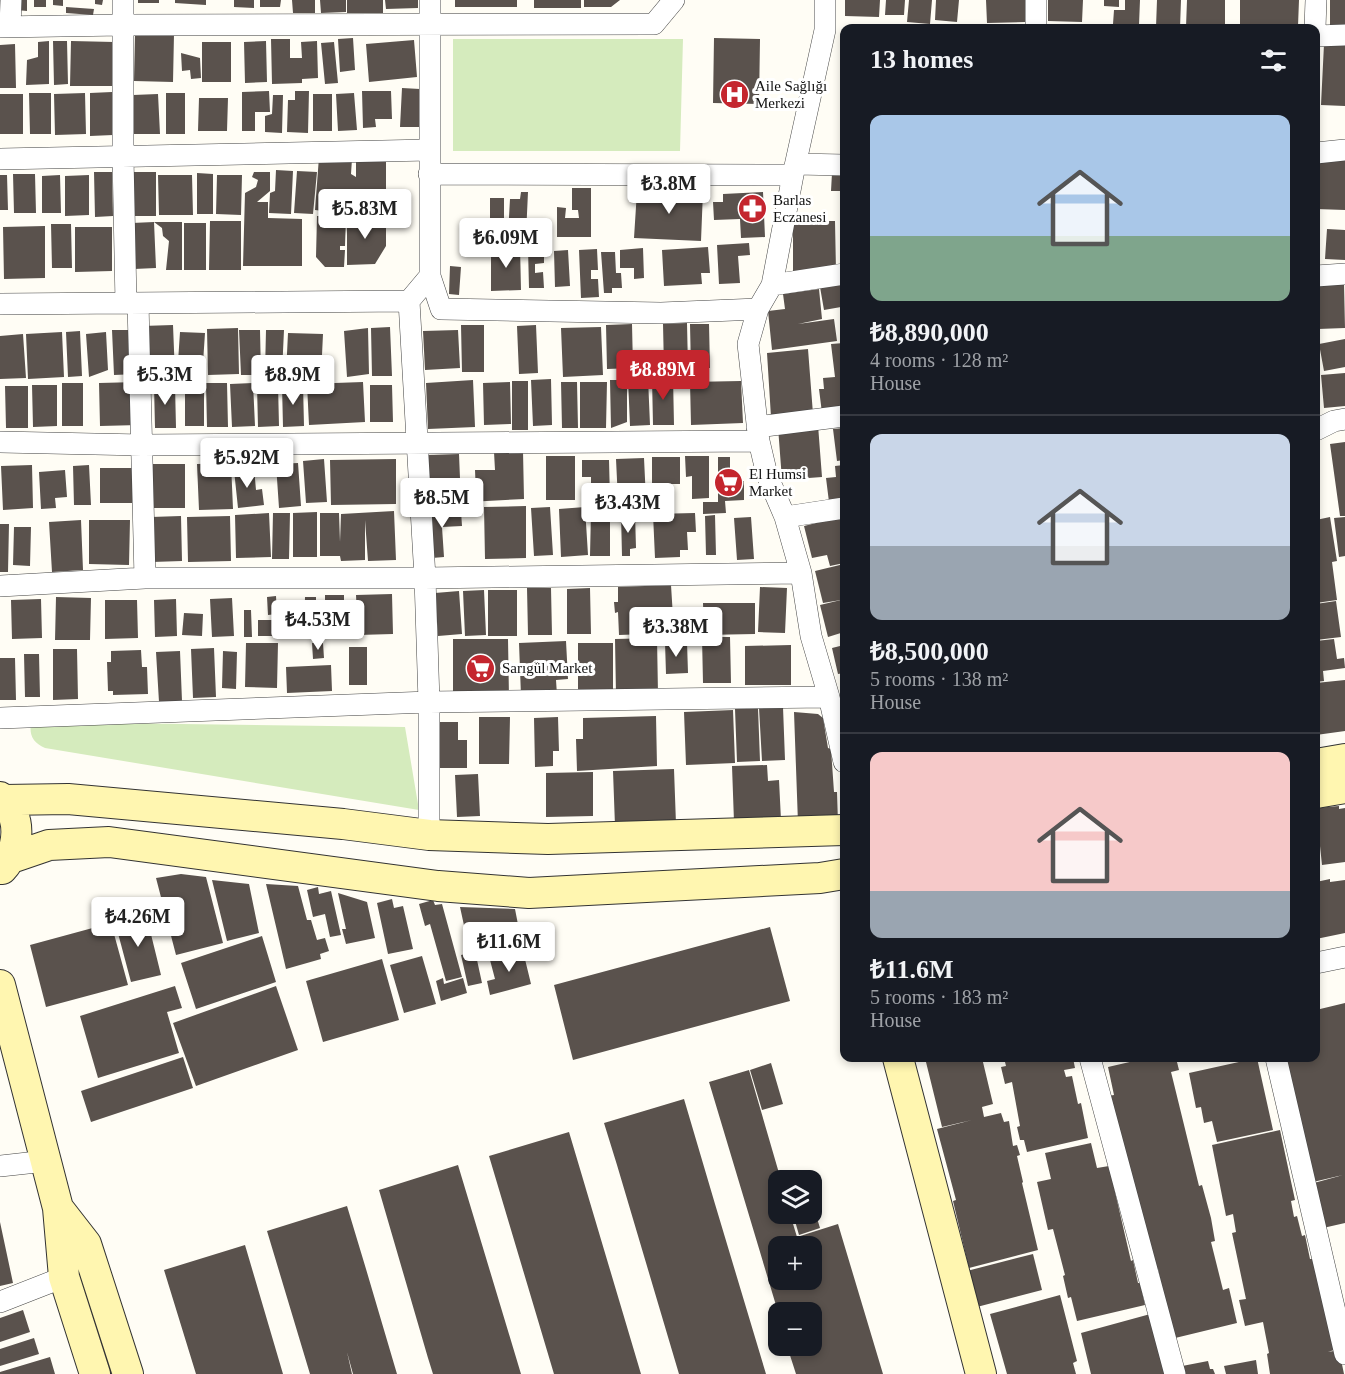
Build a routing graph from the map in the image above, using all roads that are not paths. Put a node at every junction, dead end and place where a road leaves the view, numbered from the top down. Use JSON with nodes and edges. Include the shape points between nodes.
{"nodes":[{"id":1,"x":11,"y":0,"type":"edge"},
{"id":2,"x":123,"y":0,"type":"edge"},
{"id":3,"x":430,"y":0,"type":"edge"},
{"id":4,"x":674,"y":0,"type":"edge"},
{"id":5,"x":825,"y":0,"type":"edge"},
{"id":6,"x":1036,"y":0,"type":"edge"},
{"id":7,"x":1316,"y":0,"type":"edge"},
{"id":8,"x":430,"y":24,"type":"junction"},
{"id":9,"x":1035,"y":24,"type":"edge"},
{"id":10,"x":1315,"y":24,"type":"edge"},
{"id":11,"x":122,"y":25,"type":"junction"},
{"id":12,"x":5,"y":27,"type":"edge"},
{"id":13,"x":835,"y":30,"type":"edge"},
{"id":14,"x":1345,"y":35,"type":"edge"},
{"id":15,"x":1320,"y":36,"type":"edge"},
{"id":16,"x":429,"y":150,"type":"junction"},
{"id":17,"x":1345,"y":150,"type":"edge"},
{"id":18,"x":1320,"y":153,"type":"edge"},
{"id":19,"x":123,"y":157,"type":"junction"},
{"id":20,"x":0,"y":159,"type":"edge"},
{"id":21,"x":840,"y":165,"type":"edge"},
{"id":22,"x":794,"y":169,"type":"junction"},
{"id":23,"x":429,"y":174,"type":"junction"},
{"id":24,"x":1345,"y":274,"type":"edge"},
{"id":25,"x":840,"y":275,"type":"edge"},
{"id":26,"x":430,"y":276,"type":"junction"},
{"id":27,"x":1320,"y":276,"type":"edge"},
{"id":28,"x":772,"y":285,"type":"junction"},
{"id":29,"x":409,"y":301,"type":"junction"},
{"id":30,"x":132,"y":303,"type":"junction"},
{"id":31,"x":0,"y":304,"type":"edge"},
{"id":32,"x":758,"y":309,"type":"junction"},
{"id":33,"x":840,"y":417,"type":"edge"},
{"id":34,"x":1345,"y":419,"type":"edge"},
{"id":35,"x":1320,"y":428,"type":"edge"},
{"id":36,"x":758,"y":434,"type":"junction"},
{"id":37,"x":0,"y":442,"type":"edge"},
{"id":38,"x":417,"y":443,"type":"junction"},
{"id":39,"x":142,"y":445,"type":"junction"},
{"id":40,"x":840,"y":509,"type":"edge"},
{"id":41,"x":785,"y":517,"type":"junction"},
{"id":42,"x":801,"y":573,"type":"junction"},
{"id":43,"x":145,"y":578,"type":"junction"},
{"id":44,"x":425,"y":578,"type":"junction"},
{"id":45,"x":0,"y":586,"type":"edge"},
{"id":46,"x":829,"y":697,"type":"junction"},
{"id":47,"x":429,"y":702,"type":"junction"},
{"id":48,"x":0,"y":718,"type":"edge"},
{"id":49,"x":840,"y":745,"type":"edge"},
{"id":50,"x":1345,"y":759,"type":"edge"},
{"id":51,"x":1320,"y":763,"type":"edge"},
{"id":52,"x":1345,"y":788,"type":"edge"},
{"id":53,"x":1320,"y":792,"type":"edge"},
{"id":54,"x":2,"y":799,"type":"edge"},
{"id":55,"x":840,"y":830,"type":"edge"},
{"id":56,"x":429,"y":835,"type":"junction"},
{"id":57,"x":4,"y":872,"type":"edge"},
{"id":58,"x":840,"y":875,"type":"edge"},
{"id":59,"x":1345,"y":957,"type":"edge"},
{"id":60,"x":1320,"y":962,"type":"edge"},
{"id":61,"x":2,"y":997,"type":"edge"},
{"id":62,"x":899,"y":1062,"type":"edge"},
{"id":63,"x":1091,"y":1062,"type":"edge"},
{"id":64,"x":1277,"y":1062,"type":"edge"},
{"id":65,"x":46,"y":1161,"type":"junction"},
{"id":66,"x":0,"y":1166,"type":"edge"},
{"id":67,"x":58,"y":1208,"type":"junction"},
{"id":68,"x":64,"y":1277,"type":"junction"},
{"id":69,"x":0,"y":1302,"type":"edge"},
{"id":70,"x":1345,"y":1353,"type":"edge"},
{"id":71,"x":95,"y":1374,"type":"edge"},
{"id":72,"x":128,"y":1374,"type":"edge"},
{"id":73,"x":981,"y":1374,"type":"edge"},
{"id":74,"x":1175,"y":1374,"type":"edge"}],
"edges":[{"from":1,"to":12,"type":"street"},
{"from":2,"to":11,"type":"street"},
{"from":3,"to":8,"type":"street"},
{"from":4,"to":8,"type":"street","via":[[654,24]]},
{"from":5,"to":13,"type":"street"},
{"from":6,"to":9,"type":"street"},
{"from":7,"to":10,"type":"street"},
{"from":8,"to":11,"type":"street"},
{"from":8,"to":16,"type":"street"},
{"from":11,"to":12,"type":"street"},
{"from":11,"to":19,"type":"street"},
{"from":13,"to":22,"type":"street"},
{"from":14,"to":15,"type":"street"},
{"from":16,"to":19,"type":"street"},
{"from":16,"to":23,"type":"street"},
{"from":17,"to":18,"type":"street"},
{"from":19,"to":20,"type":"street"},
{"from":19,"to":30,"type":"street"},
{"from":21,"to":22,"type":"street"},
{"from":22,"to":23,"type":"street"},
{"from":22,"to":28,"type":"street"},
{"from":23,"to":26,"type":"street"},
{"from":24,"to":27,"type":"street"},
{"from":25,"to":28,"type":"street"},
{"from":26,"to":29,"type":"street"},
{"from":26,"to":32,"type":"street","via":[[441,309],[661,314]]},
{"from":28,"to":32,"type":"street"},
{"from":29,"to":30,"type":"street"},
{"from":29,"to":38,"type":"street"},
{"from":30,"to":31,"type":"street"},
{"from":30,"to":39,"type":"street"},
{"from":32,"to":36,"type":"street","via":[[748,344]]},
{"from":33,"to":36,"type":"street"},
{"from":34,"to":35,"type":"street"},
{"from":36,"to":38,"type":"street"},
{"from":36,"to":41,"type":"street","via":[[767,475]]},
{"from":37,"to":39,"type":"street"},
{"from":38,"to":39,"type":"street"},
{"from":38,"to":44,"type":"street"},
{"from":39,"to":43,"type":"street"},
{"from":40,"to":41,"type":"street"},
{"from":41,"to":42,"type":"street"},
{"from":42,"to":44,"type":"street"},
{"from":42,"to":46,"type":"street","via":[[811,636]]},
{"from":43,"to":44,"type":"street"},
{"from":43,"to":45,"type":"street"},
{"from":44,"to":47,"type":"street"},
{"from":46,"to":47,"type":"street"},
{"from":46,"to":49,"type":"street"},
{"from":47,"to":48,"type":"street"},
{"from":47,"to":56,"type":"street"},
{"from":50,"to":51,"type":"main road"},
{"from":52,"to":53,"type":"main road"},
{"from":54,"to":56,"type":"main road","via":[[68,799]]},
{"from":54,"to":57,"type":"main road","via":[[16,828],[16,843]]},
{"from":55,"to":56,"type":"main road","via":[[548,840]]},
{"from":57,"to":58,"type":"main road","via":[[48,845],[109,842],[438,886],[529,893]]},
{"from":59,"to":60,"type":"street"},
{"from":61,"to":65,"type":"main road"},
{"from":62,"to":73,"type":"main road"},
{"from":63,"to":74,"type":"street"},
{"from":64,"to":70,"type":"street"},
{"from":65,"to":66,"type":"street"},
{"from":65,"to":67,"type":"main road"},
{"from":67,"to":68,"type":"main road"},
{"from":67,"to":72,"type":"main road","via":[[86,1244]]},
{"from":68,"to":69,"type":"street"},
{"from":68,"to":71,"type":"main road"}]}
